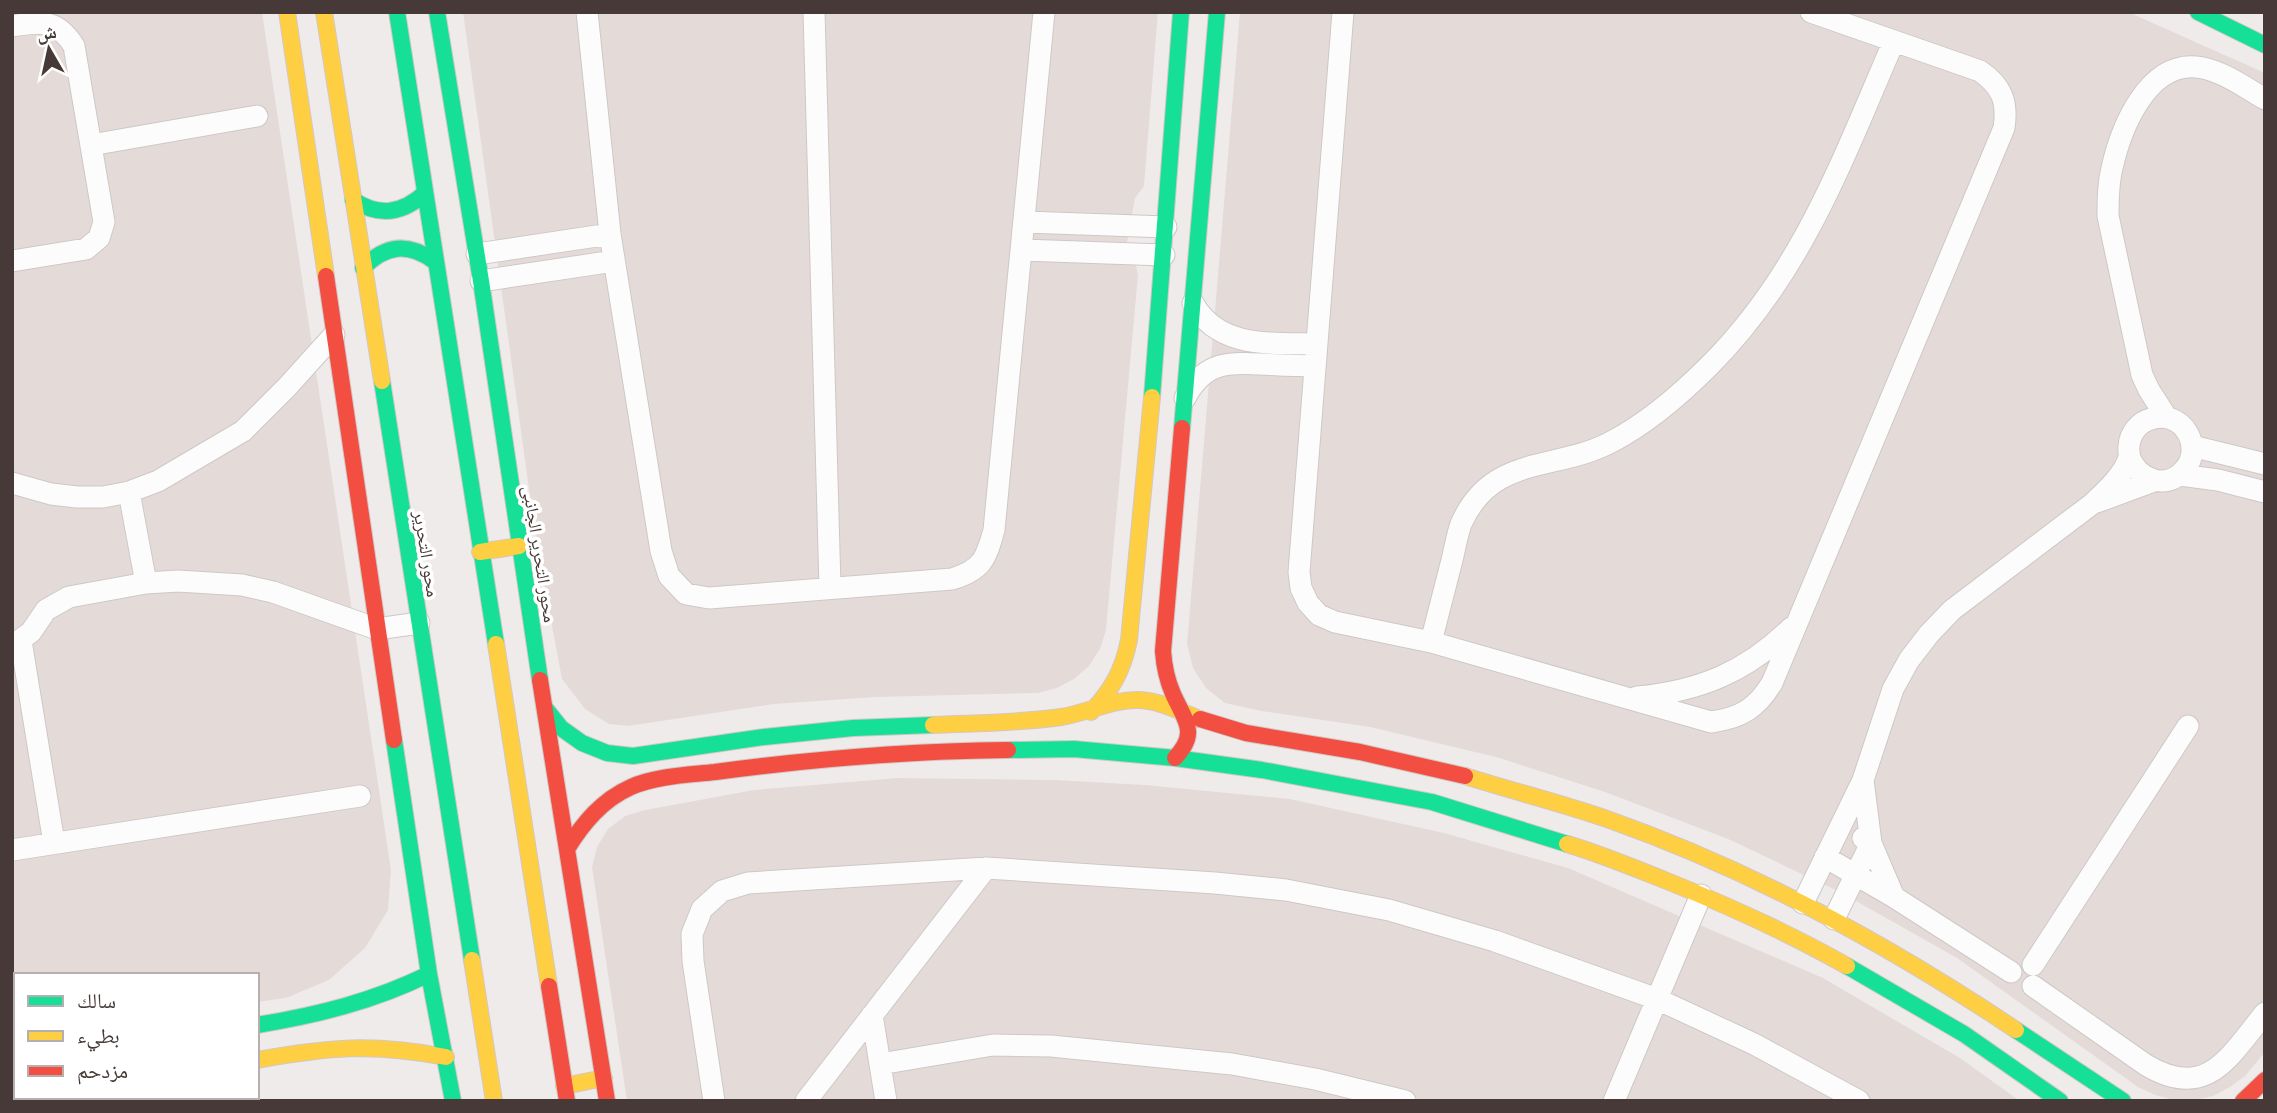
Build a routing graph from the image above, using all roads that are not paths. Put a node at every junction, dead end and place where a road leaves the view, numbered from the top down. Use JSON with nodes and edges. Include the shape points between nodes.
{"nodes":[{"id":1,"x":287,"y":12,"type":"edge"},
{"id":2,"x":324,"y":12,"type":"edge"},
{"id":3,"x":397,"y":12,"type":"edge"},
{"id":4,"x":437,"y":12,"type":"edge"},
{"id":5,"x":587,"y":12,"type":"edge"},
{"id":6,"x":814,"y":12,"type":"edge"},
{"id":7,"x":1044,"y":12,"type":"edge"},
{"id":8,"x":1181,"y":12,"type":"edge"},
{"id":9,"x":1217,"y":12,"type":"edge"},
{"id":10,"x":1353,"y":12,"type":"edge"},
{"id":11,"x":1811,"y":12,"type":"edge"},
{"id":12,"x":2198,"y":12,"type":"edge"},
{"id":13,"x":1343,"y":22,"type":"edge"},
{"id":14,"x":12,"y":26,"type":"edge"},
{"id":15,"x":1894,"y":41,"type":"junction"},
{"id":16,"x":2265,"y":45,"type":"edge"},
{"id":17,"x":2265,"y":99,"type":"edge"},
{"id":18,"x":257,"y":116,"type":"dead end"},
{"id":19,"x":91,"y":145,"type":"junction"},
{"id":20,"x":425,"y":193,"type":"junction"},
{"id":21,"x":353,"y":200,"type":"junction"},
{"id":22,"x":1025,"y":222,"type":"junction"},
{"id":23,"x":1166,"y":227,"type":"junction"},
{"id":24,"x":610,"y":234,"type":"junction"},
{"id":25,"x":1022,"y":250,"type":"junction"},
{"id":26,"x":477,"y":254,"type":"junction"},
{"id":27,"x":1164,"y":255,"type":"junction"},
{"id":28,"x":12,"y":261,"type":"edge"},
{"id":29,"x":434,"y":261,"type":"junction"},
{"id":30,"x":614,"y":261,"type":"junction"},
{"id":31,"x":363,"y":268,"type":"junction"},
{"id":32,"x":481,"y":281,"type":"junction"},
{"id":33,"x":1193,"y":303,"type":"junction"},
{"id":34,"x":334,"y":335,"type":"junction"},
{"id":35,"x":1317,"y":344,"type":"junction"},
{"id":36,"x":1315,"y":366,"type":"junction"},
{"id":37,"x":2142,"y":375,"type":"junction"},
{"id":38,"x":1184,"y":400,"type":"junction"},
{"id":39,"x":2167,"y":418,"type":"junction"},
{"id":40,"x":2134,"y":430,"type":"junction"},
{"id":41,"x":2193,"y":446,"type":"junction"},
{"id":42,"x":2129,"y":456,"type":"junction"},
{"id":43,"x":2265,"y":464,"type":"edge"},
{"id":44,"x":2180,"y":475,"type":"junction"},
{"id":45,"x":2154,"y":481,"type":"junction"},
{"id":46,"x":12,"y":483,"type":"edge"},
{"id":47,"x":129,"y":492,"type":"junction"},
{"id":48,"x":2265,"y":492,"type":"edge"},
{"id":49,"x":2092,"y":504,"type":"junction"},
{"id":50,"x":519,"y":545,"type":"junction"},
{"id":51,"x":480,"y":552,"type":"junction"},
{"id":52,"x":146,"y":583,"type":"junction"},
{"id":53,"x":830,"y":587,"type":"junction"},
{"id":54,"x":1798,"y":621,"type":"junction"},
{"id":55,"x":419,"y":623,"type":"junction"},
{"id":56,"x":377,"y":629,"type":"junction"},
{"id":57,"x":1431,"y":642,"type":"junction"},
{"id":58,"x":16,"y":644,"type":"edge"},
{"id":59,"x":1625,"y":699,"type":"junction"},
{"id":60,"x":545,"y":708,"type":"junction"},
{"id":61,"x":1092,"y":711,"type":"junction"},
{"id":62,"x":1183,"y":713,"type":"junction"},
{"id":63,"x":2188,"y":726,"type":"dead end"},
{"id":64,"x":1093,"y":750,"type":"junction"},
{"id":65,"x":659,"y":751,"type":"junction"},
{"id":66,"x":1175,"y":758,"type":"junction"},
{"id":67,"x":662,"y":779,"type":"junction"},
{"id":68,"x":1863,"y":780,"type":"junction"},
{"id":69,"x":360,"y":796,"type":"dead end"},
{"id":70,"x":1841,"y":824,"type":"junction"},
{"id":71,"x":54,"y":843,"type":"junction"},
{"id":72,"x":1871,"y":843,"type":"junction"},
{"id":73,"x":567,"y":849,"type":"junction"},
{"id":74,"x":12,"y":850,"type":"edge"},
{"id":75,"x":1825,"y":857,"type":"junction"},
{"id":76,"x":986,"y":868,"type":"junction"},
{"id":77,"x":1856,"y":875,"type":"junction"},
{"id":78,"x":1701,"y":895,"type":"junction"},
{"id":79,"x":1894,"y":897,"type":"junction"},
{"id":80,"x":1803,"y":903,"type":"junction"},
{"id":81,"x":1834,"y":919,"type":"junction"},
{"id":82,"x":429,"y":974,"type":"junction"},
{"id":83,"x":2033,"y":976,"type":"junction"},
{"id":84,"x":1657,"y":999,"type":"junction"},
{"id":85,"x":2265,"y":1013,"type":"edge"},
{"id":86,"x":872,"y":1015,"type":"junction"},
{"id":87,"x":259,"y":1025,"type":"edge"},
{"id":88,"x":446,"y":1057,"type":"junction"},
{"id":89,"x":259,"y":1060,"type":"edge"},
{"id":90,"x":880,"y":1064,"type":"junction"},
{"id":91,"x":604,"y":1078,"type":"junction"},
{"id":92,"x":2265,"y":1080,"type":"edge"},
{"id":93,"x":566,"y":1093,"type":"edge"},
{"id":94,"x":453,"y":1101,"type":"edge"},
{"id":95,"x":494,"y":1101,"type":"edge"},
{"id":96,"x":607,"y":1101,"type":"edge"},
{"id":97,"x":714,"y":1101,"type":"edge"},
{"id":98,"x":806,"y":1101,"type":"edge"},
{"id":99,"x":886,"y":1101,"type":"edge"},
{"id":100,"x":1405,"y":1101,"type":"edge"},
{"id":101,"x":1614,"y":1101,"type":"edge"},
{"id":102,"x":1859,"y":1101,"type":"edge"},
{"id":103,"x":2060,"y":1101,"type":"edge"},
{"id":104,"x":2123,"y":1101,"type":"edge"},
{"id":105,"x":2243,"y":1101,"type":"edge"}],
"edges":[{"from":1,"to":34,"type":"street"},
{"from":2,"to":21,"type":"street","name":"محور التحرير"},
{"from":3,"to":20,"type":"street"},
{"from":4,"to":26,"type":"street","name":"محور التحرير الجانبى"},
{"from":5,"to":24,"type":"street"},
{"from":6,"to":53,"type":"street"},
{"from":7,"to":22,"type":"street"},
{"from":8,"to":23,"type":"street"},
{"from":9,"to":33,"type":"street"},
{"from":10,"to":13,"type":"street"},
{"from":11,"to":15,"type":"street"},
{"from":12,"to":16,"type":"street"},
{"from":13,"to":35,"type":"street"},
{"from":14,"to":19,"type":"street","via":[[42,22],[56,26],[74,46]]},
{"from":15,"to":54,"type":"street","via":[[1980,71],[1994,81],[2007,111],[2004,128]]},
{"from":15,"to":57,"type":"street","via":[[1823,204],[1801,247],[1760,307],[1709,366],[1647,420],[1612,442],[1573,458],[1503,475],[1485,488],[1461,524]]},
{"from":17,"to":37,"type":"street","via":[[2211,70],[2194,67],[2161,76],[2138,102],[2111,169],[2108,216]]},
{"from":18,"to":19,"type":"street"},
{"from":19,"to":28,"type":"street","via":[[104,222],[99,238],[86,249]]},
{"from":20,"to":21,"type":"street","via":[[404,210],[390,214],[376,213]]},
{"from":20,"to":29,"type":"street"},
{"from":21,"to":31,"type":"street","name":"محور التحرير"},
{"from":22,"to":23,"type":"street"},
{"from":22,"to":25,"type":"street"},
{"from":23,"to":27,"type":"street"},
{"from":24,"to":26,"type":"street"},
{"from":24,"to":30,"type":"street"},
{"from":25,"to":27,"type":"street"},
{"from":25,"to":53,"type":"street","via":[[994,530],[987,556],[971,573],[952,579]]},
{"from":26,"to":32,"type":"street","name":"محور التحرير الجانبى"},
{"from":27,"to":61,"type":"street","via":[[1132,626],[1120,676]]},
{"from":29,"to":31,"type":"street","via":[[424,252],[397,247],[383,250]]},
{"from":29,"to":51,"type":"street"},
{"from":30,"to":32,"type":"street"},
{"from":30,"to":53,"type":"street","via":[[661,551],[669,576],[686,594],[709,598]]},
{"from":31,"to":55,"type":"street","name":"محور التحرير"},
{"from":32,"to":50,"type":"street","name":"محور التحرير الجانبى"},
{"from":33,"to":35,"type":"street","via":[[1206,322],[1226,335],[1258,342]]},
{"from":33,"to":38,"type":"street"},
{"from":34,"to":47,"type":"street","via":[[243,430],[158,481]]},
{"from":34,"to":56,"type":"street"},
{"from":35,"to":36,"type":"street"},
{"from":36,"to":38,"type":"street","via":[[1224,364],[1200,377]]},
{"from":36,"to":57,"type":"street","via":[[1301,588],[1308,603],[1327,619]]},
{"from":37,"to":39,"type":"street"},
{"from":37,"to":40,"type":"street"},
{"from":38,"to":62,"type":"street","via":[[1163,651],[1165,670]]},
{"from":39,"to":40,"type":"street","via":[[2149,419]]},
{"from":39,"to":41,"type":"street","via":[[2184,428]]},
{"from":40,"to":42,"type":"street"},
{"from":41,"to":43,"type":"street"},
{"from":41,"to":44,"type":"street"},
{"from":42,"to":45,"type":"street","via":[[2138,472]]},
{"from":42,"to":49,"type":"street"},
{"from":44,"to":45,"type":"street"},
{"from":44,"to":48,"type":"street"},
{"from":45,"to":49,"type":"street"},
{"from":46,"to":47,"type":"street","via":[[77,498]]},
{"from":47,"to":52,"type":"street"},
{"from":49,"to":68,"type":"street","via":[[1977,589],[1929,634],[1893,689]]},
{"from":50,"to":51,"type":"street"},
{"from":50,"to":60,"type":"street","name":"محور التحرير الجانبى"},
{"from":51,"to":93,"type":"street"},
{"from":52,"to":56,"type":"street","via":[[242,585]]},
{"from":52,"to":58,"type":"street","via":[[57,602]]},
{"from":54,"to":59,"type":"street","via":[[1732,673],[1680,692]]},
{"from":54,"to":59,"type":"street","via":[[1772,683],[1748,712],[1711,722]]},
{"from":55,"to":56,"type":"street"},
{"from":55,"to":95,"type":"street","name":"محور التحرير"},
{"from":56,"to":82,"type":"street"},
{"from":57,"to":59,"type":"street"},
{"from":58,"to":71,"type":"street"},
{"from":60,"to":65,"type":"street","via":[[561,728],[607,753],[633,756]]},
{"from":60,"to":73,"type":"street","name":"محور التحرير الجانبى"},
{"from":61,"to":62,"type":"street","via":[[1138,700]]},
{"from":61,"to":64,"type":"street","via":[[1084,730]]},
{"from":61,"to":65,"type":"street","via":[[1025,721],[853,728]]},
{"from":62,"to":66,"type":"street","via":[[1188,742]]},
{"from":62,"to":80,"type":"street","via":[[1220,727],[1440,769],[1535,796],[1607,819]]},
{"from":63,"to":83,"type":"street"},
{"from":64,"to":66,"type":"street"},
{"from":64,"to":67,"type":"street","via":[[970,750],[773,764]]},
{"from":65,"to":67,"type":"street"},
{"from":66,"to":78,"type":"street","via":[[1432,802],[1594,852]]},
{"from":67,"to":73,"type":"street","via":[[632,786],[606,802],[583,823]]},
{"from":68,"to":70,"type":"street"},
{"from":68,"to":72,"type":"street"},
{"from":69,"to":71,"type":"street"},
{"from":70,"to":72,"type":"street"},
{"from":70,"to":75,"type":"street"},
{"from":71,"to":74,"type":"street"},
{"from":72,"to":77,"type":"street"},
{"from":72,"to":79,"type":"street"},
{"from":73,"to":91,"type":"street","name":"محور التحرير الجانبى"},
{"from":75,"to":77,"type":"street"},
{"from":75,"to":80,"type":"street"},
{"from":76,"to":84,"type":"street","via":[[1286,890],[1376,908],[1495,941]]},
{"from":76,"to":86,"type":"street"},
{"from":76,"to":97,"type":"street","via":[[748,883],[722,891],[702,909],[692,934],[692,961]]},
{"from":77,"to":79,"type":"street"},
{"from":77,"to":81,"type":"street"},
{"from":78,"to":84,"type":"street"},
{"from":78,"to":103,"type":"street","via":[[1794,936],[1964,1034]]},
{"from":79,"to":83,"type":"street","via":[[2011,972],[2017,986],[2022,988]]},
{"from":80,"to":81,"type":"street"},
{"from":81,"to":104,"type":"street","via":[[1985,1009]]},
{"from":82,"to":87,"type":"street","via":[[351,1007]]},
{"from":82,"to":88,"type":"street"},
{"from":83,"to":85,"type":"street","via":[[2147,1065],[2182,1079],[2218,1069]]},
{"from":84,"to":101,"type":"street"},
{"from":84,"to":102,"type":"street","via":[[1754,1044]]},
{"from":86,"to":90,"type":"street"},
{"from":86,"to":98,"type":"street"},
{"from":88,"to":89,"type":"street","via":[[342,1047]]},
{"from":88,"to":94,"type":"street"},
{"from":90,"to":99,"type":"street"},
{"from":90,"to":100,"type":"street","via":[[993,1045],[1051,1046],[1232,1064]]},
{"from":91,"to":93,"type":"street"},
{"from":91,"to":96,"type":"street","name":"محور التحرير الجانبى"},
{"from":92,"to":105,"type":"street"}]}
